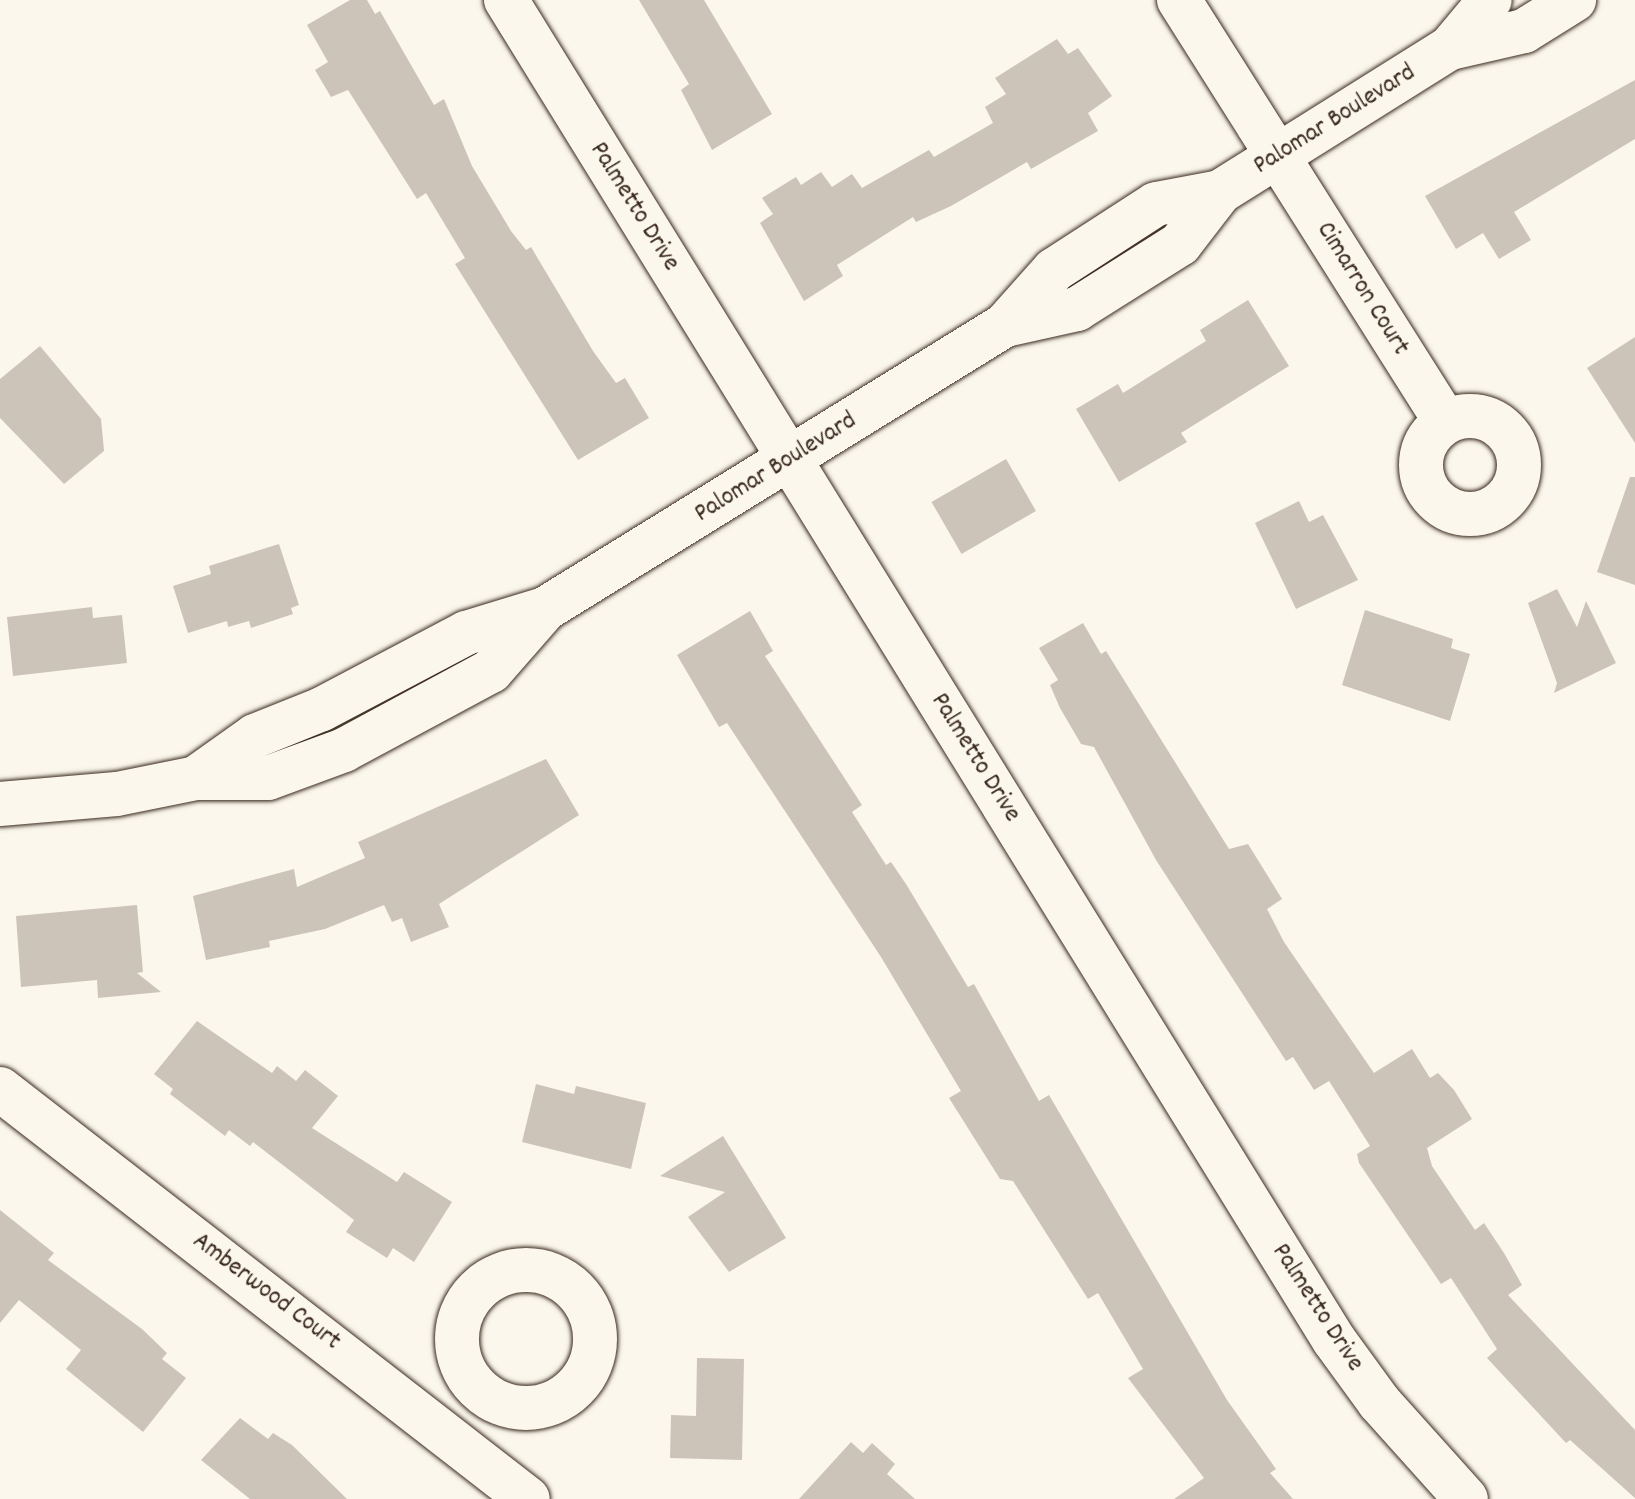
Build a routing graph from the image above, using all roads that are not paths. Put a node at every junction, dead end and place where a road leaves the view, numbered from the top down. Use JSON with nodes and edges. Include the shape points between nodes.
{"nodes":[{"id":1,"x":506,"y":0,"type":"edge"},
{"id":2,"x":1179,"y":0,"type":"edge"},
{"id":3,"x":1490,"y":0,"type":"edge"},
{"id":4,"x":1574,"y":0,"type":"edge"},
{"id":5,"x":1450,"y":48,"type":"junction"},
{"id":6,"x":1278,"y":156,"type":"junction"},
{"id":7,"x":1446,"y":422,"type":"dead end"},
{"id":8,"x":791,"y":460,"type":"junction"},
{"id":9,"x":0,"y":804,"type":"edge"},
{"id":10,"x":0,"y":1089,"type":"edge"},
{"id":11,"x":481,"y":1392,"type":"dead end"},
{"id":12,"x":454,"y":1435,"type":"junction"},
{"id":13,"x":528,"y":1499,"type":"edge"},
{"id":14,"x":1466,"y":1499,"type":"edge"}],
"edges":[{"from":1,"to":8,"type":"street","name":"Palmetto Drive"},
{"from":2,"to":6,"type":"street","name":"Cimarron Court"},
{"from":3,"to":5,"type":"street","name":"Palomar Boulevard"},
{"from":4,"to":5,"type":"street","name":"Palomar Boulevard","via":[[1524,31]]},
{"from":5,"to":6,"type":"street","name":"Palomar Boulevard"},
{"from":6,"to":7,"type":"street","name":"Cimarron Court"},
{"from":6,"to":8,"type":"street","name":"Palomar Boulevard","via":[[1220,192],[1156,204],[1054,270],[1005,325]]},
{"from":8,"to":9,"type":"street","name":"Palomar Boulevard","via":[[545,609],[466,633],[322,709],[255,736],[196,778],[117,794]]},
{"from":8,"to":14,"type":"street","name":"Palmetto Drive","via":[[1334,1340],[1379,1402]]},
{"from":10,"to":12,"type":"street","name":"Amberwood Court"},
{"from":11,"to":12,"type":"street"},
{"from":12,"to":13,"type":"street","name":"Amberwood Court"}]}
